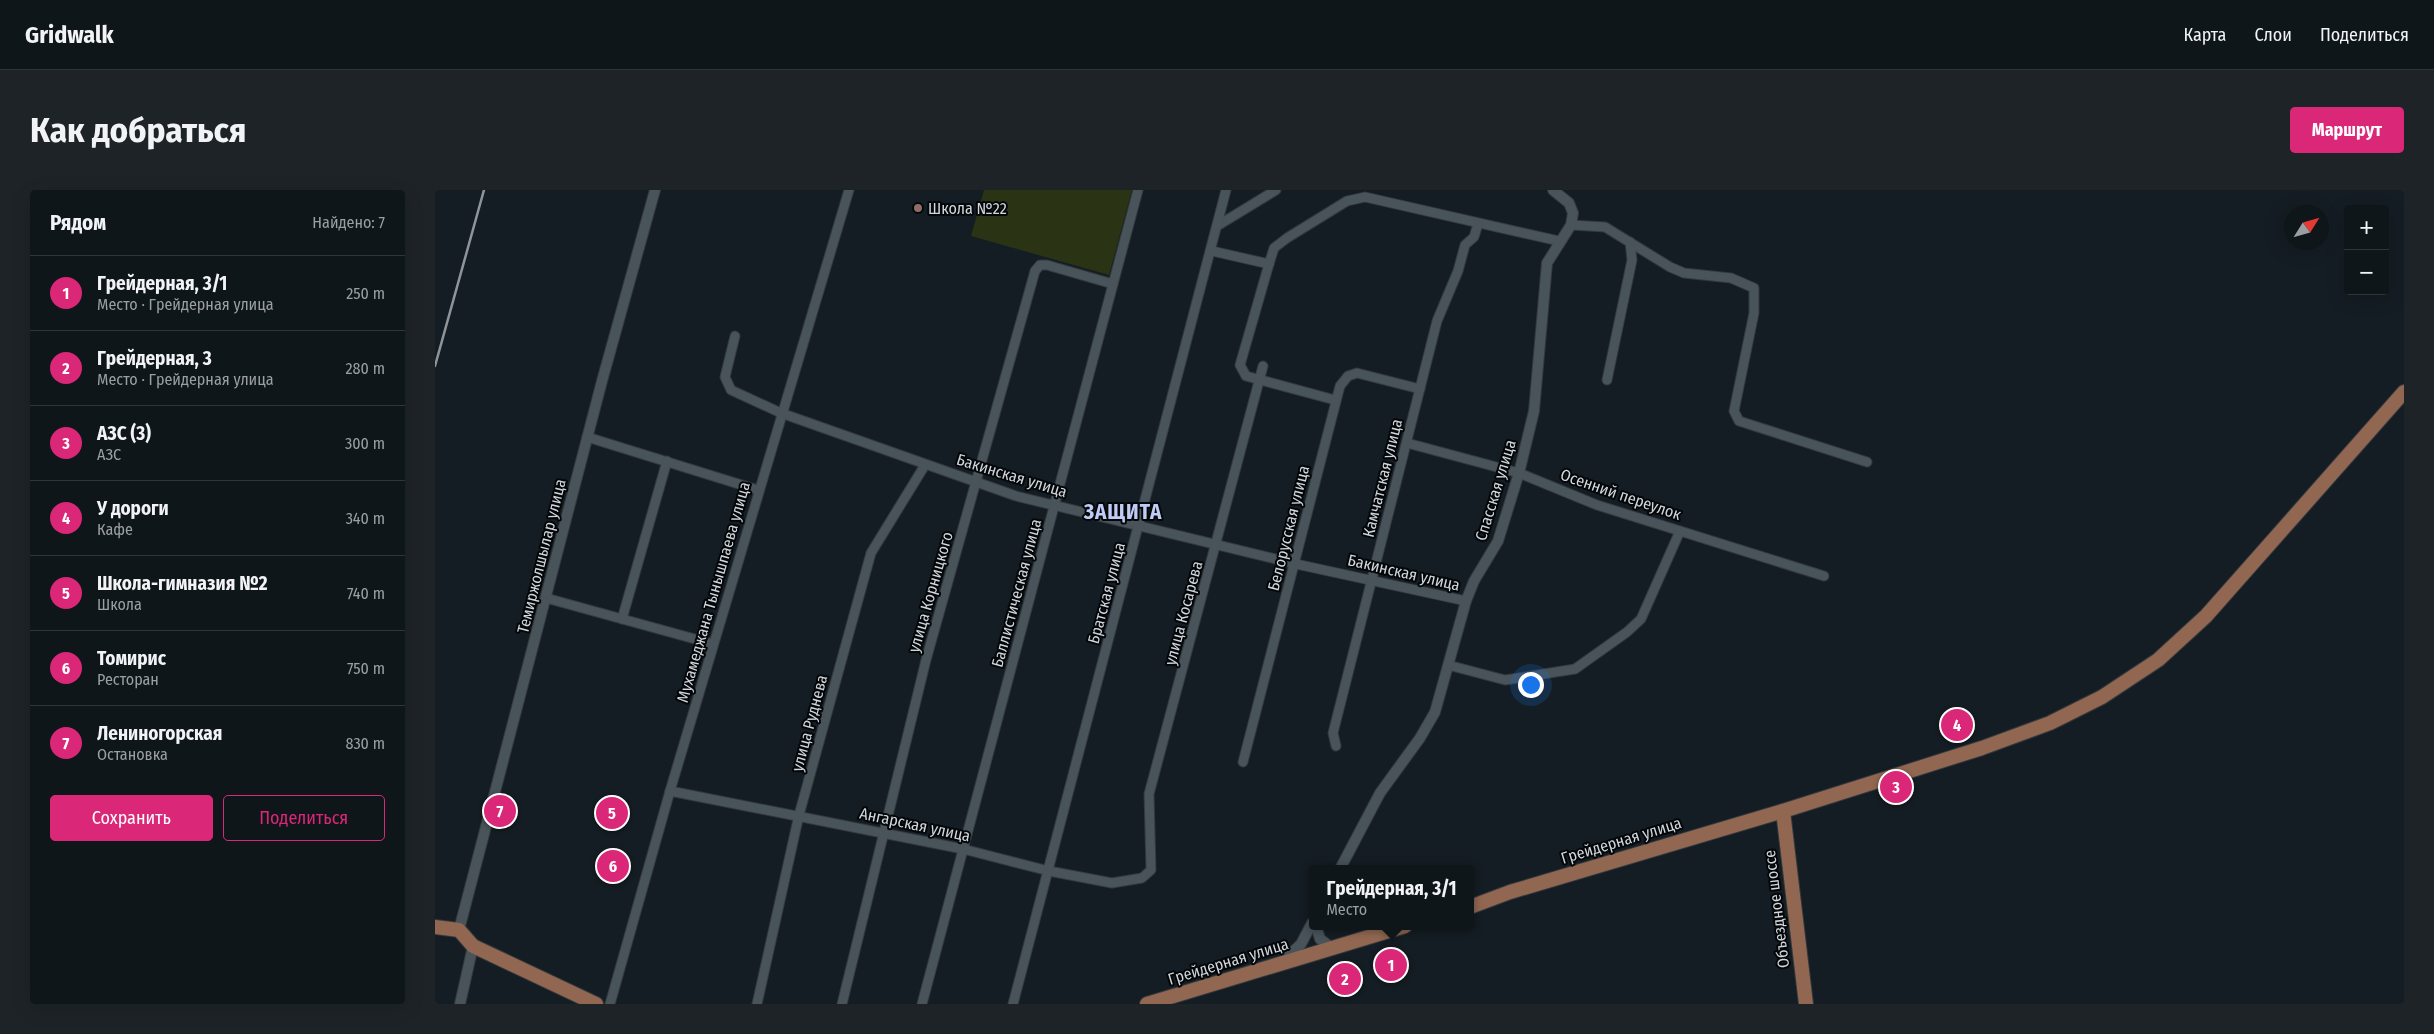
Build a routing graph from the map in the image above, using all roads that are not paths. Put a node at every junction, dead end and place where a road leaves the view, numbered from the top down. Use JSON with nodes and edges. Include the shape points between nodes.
{"nodes":[{"id":1,"x":655,"y":190,"type":"edge"},
{"id":2,"x":849,"y":190,"type":"edge"},
{"id":3,"x":1138,"y":190,"type":"edge"},
{"id":4,"x":1226,"y":190,"type":"edge"},
{"id":5,"x":1276,"y":190,"type":"edge"},
{"id":6,"x":1553,"y":190,"type":"edge"},
{"id":7,"x":1478,"y":224,"type":"junction"},
{"id":8,"x":1571,"y":225,"type":"junction"},
{"id":9,"x":1217,"y":226,"type":"junction"},
{"id":10,"x":1559,"y":242,"type":"junction"},
{"id":11,"x":1630,"y":242,"type":"junction"},
{"id":12,"x":1212,"y":251,"type":"junction"},
{"id":13,"x":1269,"y":264,"type":"junction"},
{"id":14,"x":1113,"y":284,"type":"junction"},
{"id":15,"x":735,"y":336,"type":"dead end"},
{"id":16,"x":1263,"y":366,"type":"dead end"},
{"id":17,"x":1260,"y":380,"type":"junction"},
{"id":18,"x":1607,"y":380,"type":"dead end"},
{"id":19,"x":1420,"y":389,"type":"junction"},
{"id":20,"x":2404,"y":392,"type":"edge"},
{"id":21,"x":1335,"y":400,"type":"junction"},
{"id":22,"x":781,"y":413,"type":"junction"},
{"id":23,"x":587,"y":437,"type":"junction"},
{"id":24,"x":1407,"y":443,"type":"junction"},
{"id":25,"x":667,"y":461,"type":"junction"},
{"id":26,"x":1867,"y":462,"type":"dead end"},
{"id":27,"x":925,"y":465,"type":"junction"},
{"id":28,"x":1519,"y":473,"type":"junction"},
{"id":29,"x":977,"y":481,"type":"junction"},
{"id":30,"x":758,"y":490,"type":"junction"},
{"id":31,"x":1055,"y":505,"type":"junction"},
{"id":32,"x":1139,"y":525,"type":"junction"},
{"id":33,"x":1680,"y":531,"type":"junction"},
{"id":34,"x":1217,"y":544,"type":"junction"},
{"id":35,"x":1296,"y":564,"type":"junction"},
{"id":36,"x":1824,"y":576,"type":"dead end"},
{"id":37,"x":1371,"y":580,"type":"junction"},
{"id":38,"x":545,"y":598,"type":"junction"},
{"id":39,"x":1466,"y":601,"type":"junction"},
{"id":40,"x":622,"y":619,"type":"junction"},
{"id":41,"x":713,"y":644,"type":"junction"},
{"id":42,"x":1448,"y":665,"type":"junction"},
{"id":43,"x":1336,"y":746,"type":"dead end"},
{"id":44,"x":1243,"y":762,"type":"dead end"},
{"id":45,"x":669,"y":791,"type":"junction"},
{"id":46,"x":1783,"y":811,"type":"junction"},
{"id":47,"x":799,"y":815,"type":"junction"},
{"id":48,"x":883,"y":832,"type":"junction"},
{"id":49,"x":963,"y":849,"type":"junction"},
{"id":50,"x":1343,"y":865,"type":"edge"},
{"id":51,"x":1151,"y":870,"type":"joint"},
{"id":52,"x":1049,"y":871,"type":"junction"},
{"id":53,"x":1474,"y":905,"type":"edge"},
{"id":54,"x":435,"y":927,"type":"edge"},
{"id":55,"x":1309,"y":929,"type":"edge"},
{"id":56,"x":459,"y":930,"type":"junction"},
{"id":57,"x":1317,"y":930,"type":"edge"},
{"id":58,"x":1392,"y":930,"type":"edge"},
{"id":59,"x":473,"y":946,"type":"junction"},
{"id":60,"x":1332,"y":948,"type":"junction"},
{"id":61,"x":1280,"y":964,"type":"junction"},
{"id":62,"x":590,"y":1003,"type":"edge"},
{"id":63,"x":459,"y":1004,"type":"edge"},
{"id":64,"x":610,"y":1004,"type":"edge"},
{"id":65,"x":757,"y":1004,"type":"edge"},
{"id":66,"x":842,"y":1004,"type":"edge"},
{"id":67,"x":922,"y":1004,"type":"edge"},
{"id":68,"x":1013,"y":1004,"type":"edge"},
{"id":69,"x":1147,"y":1004,"type":"edge"},
{"id":70,"x":1806,"y":1004,"type":"edge"}],
"edges":[{"from":1,"to":23,"type":"street","name":"Темиржолшылар улица"},
{"from":2,"to":22,"type":"street","name":"Мухамеджана Тынышпаева улица"},
{"from":3,"to":14,"type":"street","name":"Баллистическая улица"},
{"from":4,"to":9,"type":"street","name":"Братская улица"},
{"from":5,"to":9,"type":"street"},
{"from":6,"to":8,"type":"street","via":[[1569,203],[1573,213]]},
{"from":7,"to":10,"type":"street"},
{"from":7,"to":13,"type":"street","via":[[1365,197],[1347,201],[1287,238],[1274,248]]},
{"from":7,"to":19,"type":"street","name":"Камчатская улица","via":[[1474,237],[1465,245],[1437,321]]},
{"from":8,"to":10,"type":"street","name":"Спасская улица"},
{"from":8,"to":11,"type":"street","via":[[1605,227]]},
{"from":9,"to":12,"type":"street","name":"Братская улица"},
{"from":10,"to":28,"type":"street","name":"Спасская улица","via":[[1547,263],[1534,411]]},
{"from":11,"to":18,"type":"street","via":[[1632,260]]},
{"from":11,"to":26,"type":"street","via":[[1684,272],[1731,278],[1754,288],[1754,312],[1733,411],[1739,421]]},
{"from":12,"to":13,"type":"street"},
{"from":12,"to":32,"type":"street","name":"Братская улица"},
{"from":13,"to":17,"type":"street","via":[[1241,365],[1246,376]]},
{"from":14,"to":29,"type":"street","name":"улица Корницкого","via":[[1047,265],[1035,271]]},
{"from":14,"to":31,"type":"street","name":"Баллистическая улица"},
{"from":15,"to":22,"type":"street","name":"Бакинская улица","via":[[725,377],[731,390]]},
{"from":16,"to":17,"type":"street","name":"улица Косарева"},
{"from":17,"to":21,"type":"street"},
{"from":17,"to":34,"type":"street","name":"улица Косарева"},
{"from":19,"to":21,"type":"street","name":"Белорусская улица","via":[[1357,373],[1348,376]]},
{"from":19,"to":24,"type":"street","name":"Камчатская улица"},
{"from":20,"to":46,"type":"main road","name":"Грейдерная улица","via":[[2206,616],[2158,660],[2103,697],[2050,723]]},
{"from":21,"to":35,"type":"street","name":"Белорусская улица"},
{"from":22,"to":27,"type":"street","name":"Бакинская улица"},
{"from":22,"to":30,"type":"street","name":"Мухамеджана Тынышпаева улица"},
{"from":23,"to":25,"type":"street"},
{"from":23,"to":38,"type":"street","name":"Темиржолшылар улица"},
{"from":24,"to":28,"type":"street","name":"Осенний переулок"},
{"from":24,"to":37,"type":"street","name":"Камчатская улица"},
{"from":25,"to":30,"type":"street"},
{"from":25,"to":40,"type":"street"},
{"from":27,"to":29,"type":"street","name":"Бакинская улица"},
{"from":27,"to":47,"type":"street","name":"улица Руднева","via":[[871,553]]},
{"from":28,"to":33,"type":"street","name":"Осенний переулок","via":[[1597,505]]},
{"from":28,"to":39,"type":"street","name":"Спасская улица","via":[[1498,541]]},
{"from":29,"to":31,"type":"street","name":"Бакинская улица","via":[[1016,496]]},
{"from":29,"to":48,"type":"street","name":"улица Корницкого","via":[[926,660]]},
{"from":30,"to":41,"type":"street","name":"Мухамеджана Тынышпаева улица"},
{"from":31,"to":32,"type":"street","name":"Бакинская улица"},
{"from":31,"to":49,"type":"street","name":"Баллистическая улица"},
{"from":32,"to":34,"type":"street","name":"Бакинская улица"},
{"from":32,"to":52,"type":"street","name":"Братская улица"},
{"from":33,"to":36,"type":"street","name":"Осенний переулок"},
{"from":33,"to":42,"type":"street","via":[[1641,618],[1627,632],[1575,669],[1505,680]]},
{"from":34,"to":35,"type":"street","name":"Бакинская улица"},
{"from":34,"to":51,"type":"street","name":"улица Косарева","via":[[1149,794]]},
{"from":35,"to":37,"type":"street","name":"Бакинская улица"},
{"from":35,"to":44,"type":"street","name":"Белорусская улица"},
{"from":37,"to":39,"type":"street","name":"Бакинская улица"},
{"from":37,"to":43,"type":"street","name":"Камчатская улица","via":[[1333,733]]},
{"from":38,"to":40,"type":"street"},
{"from":38,"to":56,"type":"street","name":"Темиржолшылар улица"},
{"from":39,"to":42,"type":"street","name":"Спасская улица"},
{"from":40,"to":41,"type":"street"},
{"from":41,"to":45,"type":"street","name":"Мухамеджана Тынышпаева улица"},
{"from":42,"to":50,"type":"street","name":"Спасская улица","via":[[1421,738],[1380,793]]},
{"from":45,"to":47,"type":"street","name":"Ангарская улица"},
{"from":45,"to":64,"type":"street","name":"Мухамеджана Тынышпаева улица"},
{"from":46,"to":53,"type":"main road","name":"Грейдерная улица"},
{"from":46,"to":70,"type":"main road","name":"Объездное шоссе"},
{"from":47,"to":48,"type":"street","name":"Ангарская улица"},
{"from":47,"to":65,"type":"street","name":"улица Руднева"},
{"from":48,"to":49,"type":"street","name":"Ангарская улица"},
{"from":48,"to":66,"type":"street","name":"улица Корницкого"},
{"from":49,"to":52,"type":"street","name":"Ангарская улица"},
{"from":49,"to":67,"type":"street","name":"Баллистическая улица"},
{"from":51,"to":52,"type":"street","name":"Ангарская улица","via":[[1142,878],[1112,883]]},
{"from":52,"to":68,"type":"street","name":"Братская улица"},
{"from":54,"to":56,"type":"main road"},
{"from":55,"to":61,"type":"street","via":[[1301,944]]},
{"from":56,"to":59,"type":"main road"},
{"from":57,"to":60,"type":"street","via":[[1320,939]]},
{"from":58,"to":60,"type":"main road","name":"Грейдерная улица"},
{"from":59,"to":62,"type":"main road"},
{"from":59,"to":63,"type":"street"},
{"from":60,"to":61,"type":"main road","name":"Грейдерная улица"},
{"from":61,"to":69,"type":"main road","name":"Грейдерная улица"}]}
